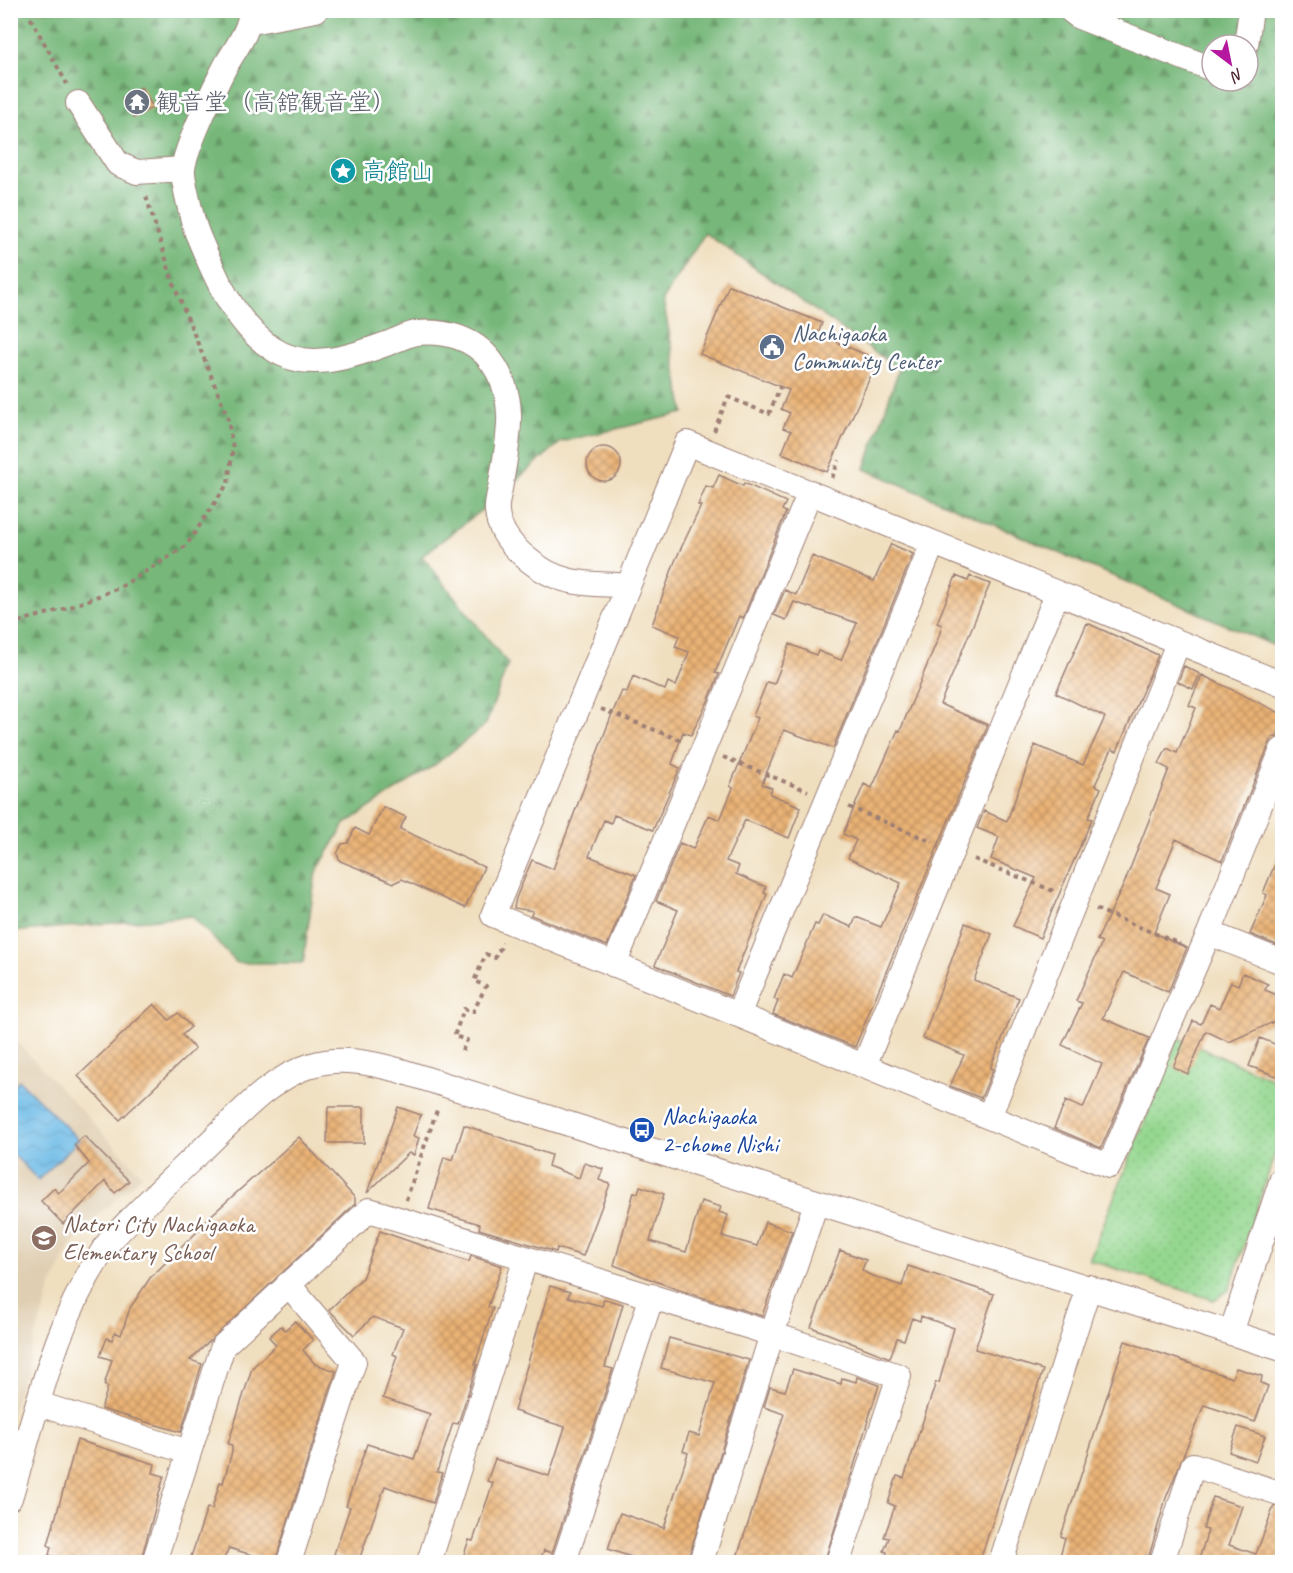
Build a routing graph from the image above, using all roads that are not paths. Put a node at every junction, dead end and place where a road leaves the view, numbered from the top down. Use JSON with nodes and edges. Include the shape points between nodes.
{"nodes":[{"id":1,"x":316,"y":10,"type":"edge"},
{"id":2,"x":1070,"y":10,"type":"edge"},
{"id":3,"x":1251,"y":10,"type":"edge"},
{"id":4,"x":251,"y":16,"type":"edge"},
{"id":5,"x":1248,"y":33,"type":"edge"},
{"id":6,"x":1200,"y":64,"type":"edge"},
{"id":7,"x":78,"y":103,"type":"road end"},
{"id":8,"x":183,"y":169,"type":"junction"},
{"id":9,"x":820,"y":487,"type":"junction"},
{"id":10,"x":933,"y":543,"type":"junction"},
{"id":11,"x":627,"y":586,"type":"junction"},
{"id":12,"x":1057,"y":594,"type":"junction"},
{"id":13,"x":1179,"y":643,"type":"junction"},
{"id":14,"x":1282,"y":684,"type":"edge"},
{"id":15,"x":1282,"y":750,"type":"edge"},
{"id":16,"x":1205,"y":943,"type":"junction"},
{"id":17,"x":1282,"y":962,"type":"edge"},
{"id":18,"x":614,"y":964,"type":"junction"},
{"id":19,"x":738,"y":1015,"type":"junction"},
{"id":20,"x":864,"y":1066,"type":"junction"},
{"id":21,"x":989,"y":1117,"type":"junction"},
{"id":22,"x":1281,"y":1191,"type":"edge"},
{"id":23,"x":816,"y":1203,"type":"junction"},
{"id":24,"x":526,"y":1258,"type":"junction"},
{"id":25,"x":288,"y":1284,"type":"junction"},
{"id":26,"x":1089,"y":1287,"type":"junction"},
{"id":27,"x":651,"y":1296,"type":"junction"},
{"id":28,"x":1231,"y":1333,"type":"junction"},
{"id":29,"x":772,"y":1334,"type":"junction"},
{"id":30,"x":1282,"y":1348,"type":"edge"},
{"id":31,"x":39,"y":1404,"type":"junction"},
{"id":32,"x":188,"y":1452,"type":"junction"},
{"id":33,"x":1282,"y":1494,"type":"edge"},
{"id":34,"x":10,"y":1498,"type":"edge"},
{"id":35,"x":154,"y":1563,"type":"edge"},
{"id":36,"x":289,"y":1563,"type":"edge"},
{"id":37,"x":429,"y":1563,"type":"edge"},
{"id":38,"x":564,"y":1563,"type":"edge"},
{"id":39,"x":701,"y":1563,"type":"edge"},
{"id":40,"x":838,"y":1563,"type":"edge"},
{"id":41,"x":1001,"y":1563,"type":"edge"},
{"id":42,"x":1162,"y":1563,"type":"edge"}],
"edges":[{"from":1,"to":4,"type":"street"},
{"from":2,"to":6,"type":"street"},
{"from":3,"to":5,"type":"street"},
{"from":4,"to":8,"type":"street"},
{"from":7,"to":8,"type":"street","via":[[118,164],[137,172]]},
{"from":8,"to":11,"type":"street","via":[[195,229],[213,270],[235,309],[258,338],[275,351],[301,360],[334,360],[416,333],[464,338],[482,349],[497,369],[508,398],[510,422],[497,512],[511,544],[537,567],[570,581]]},
{"from":9,"to":10,"type":"street"},
{"from":9,"to":11,"type":"street","via":[[687,443]]},
{"from":9,"to":18,"type":"street"},
{"from":10,"to":12,"type":"street"},
{"from":10,"to":19,"type":"street"},
{"from":11,"to":18,"type":"street","via":[[493,915]]},
{"from":12,"to":13,"type":"street"},
{"from":12,"to":20,"type":"street"},
{"from":13,"to":14,"type":"street"},
{"from":13,"to":21,"type":"street"},
{"from":15,"to":16,"type":"street"},
{"from":16,"to":17,"type":"street"},
{"from":16,"to":21,"type":"street","via":[[1109,1166]]},
{"from":18,"to":19,"type":"street"},
{"from":19,"to":20,"type":"street"},
{"from":20,"to":21,"type":"street"},
{"from":22,"to":28,"type":"street"},
{"from":23,"to":26,"type":"street"},
{"from":23,"to":29,"type":"street"},
{"from":23,"to":31,"type":"street","via":[[378,1065],[314,1064],[294,1072],[257,1098],[108,1242],[74,1299]]},
{"from":24,"to":25,"type":"street","via":[[369,1210]]},
{"from":24,"to":27,"type":"street"},
{"from":24,"to":37,"type":"street"},
{"from":25,"to":32,"type":"street","via":[[223,1346]]},
{"from":25,"to":36,"type":"street","via":[[354,1362]]},
{"from":26,"to":28,"type":"street"},
{"from":26,"to":41,"type":"street"},
{"from":27,"to":29,"type":"street"},
{"from":27,"to":38,"type":"street"},
{"from":28,"to":30,"type":"street"},
{"from":29,"to":39,"type":"street"},
{"from":29,"to":40,"type":"street","via":[[899,1376]]},
{"from":31,"to":32,"type":"street"},
{"from":31,"to":34,"type":"street"},
{"from":32,"to":35,"type":"street"},
{"from":33,"to":42,"type":"street","via":[[1193,1465]]}]}
